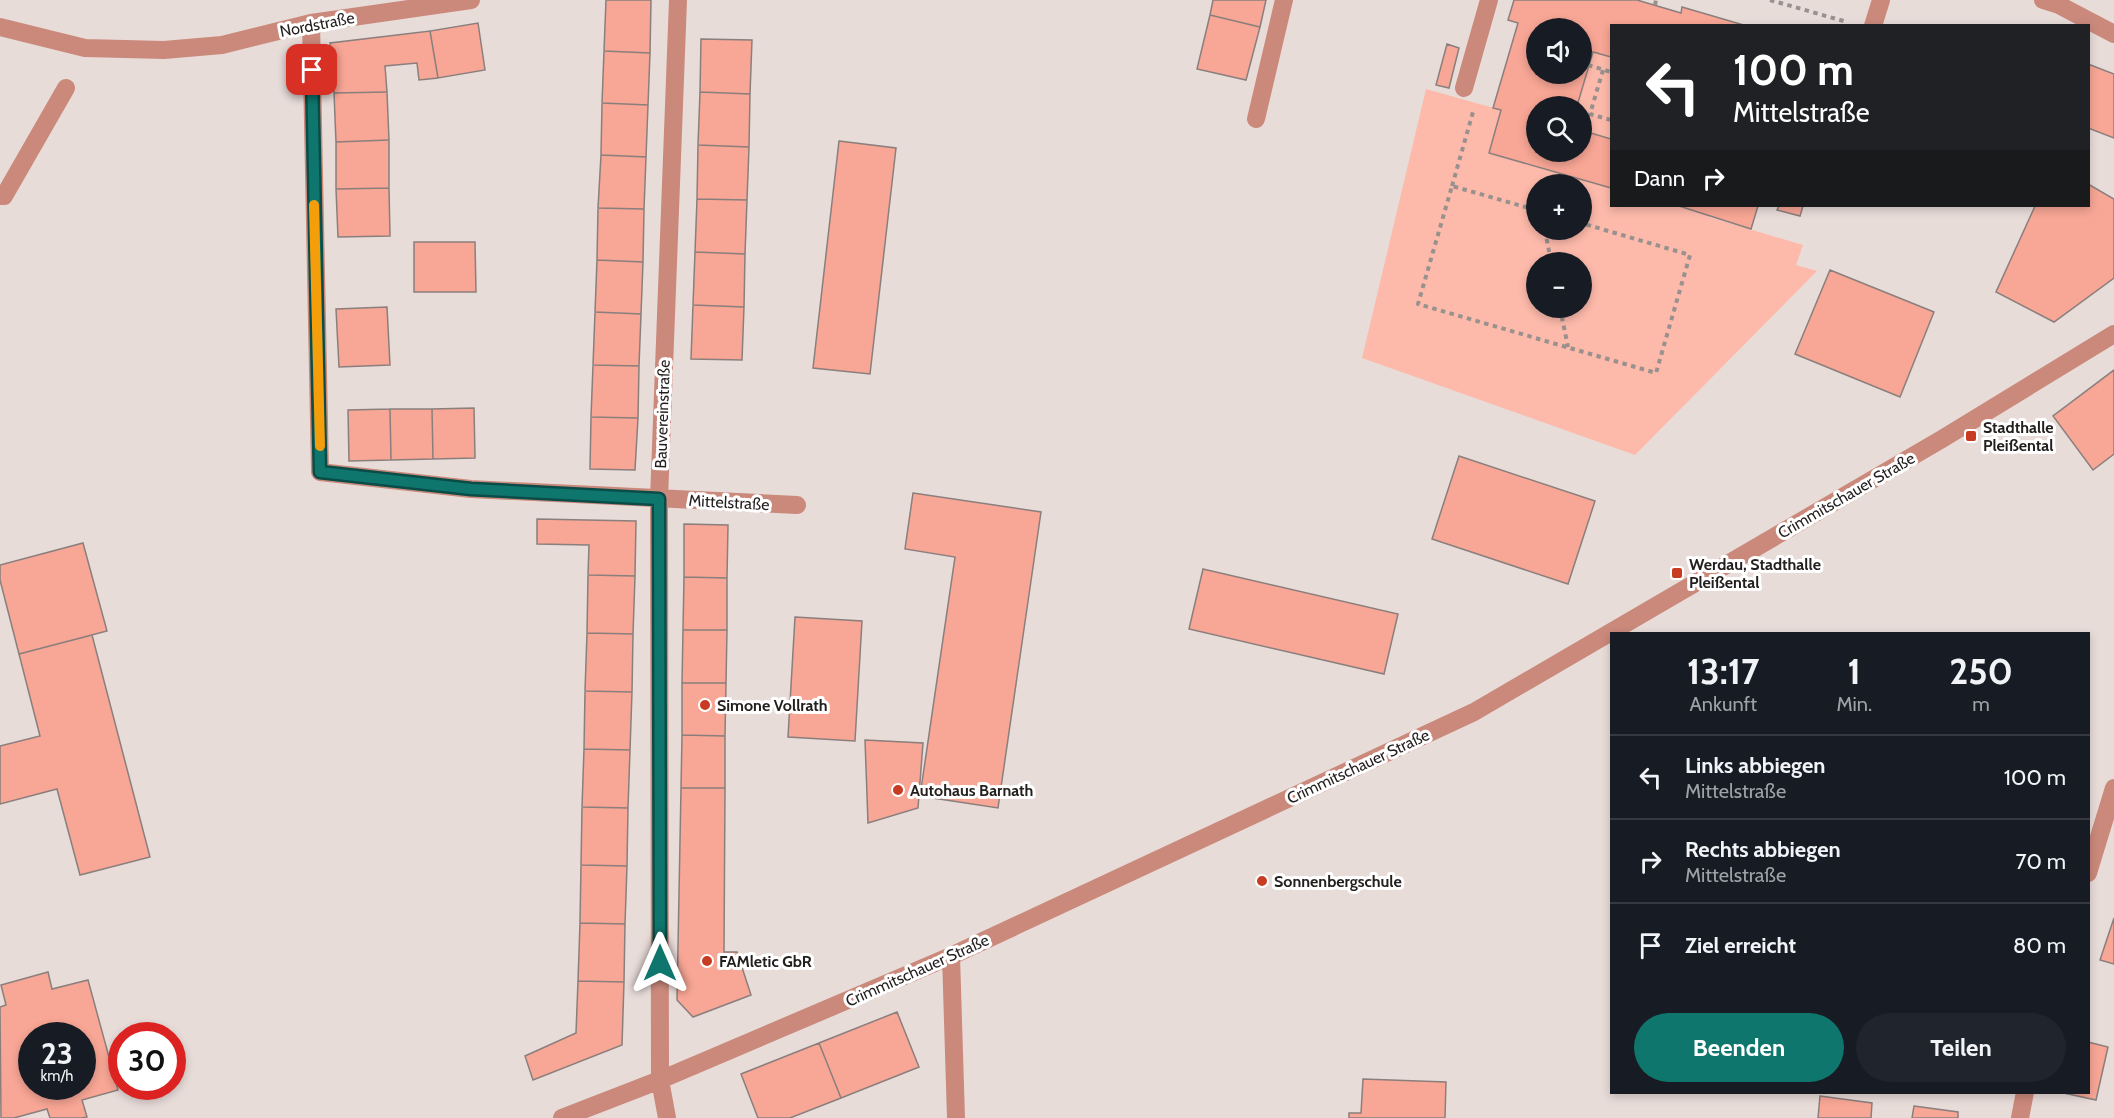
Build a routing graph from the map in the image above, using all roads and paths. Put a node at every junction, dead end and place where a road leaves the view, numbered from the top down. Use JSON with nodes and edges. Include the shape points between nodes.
{"nodes":[{"id":1,"x":471,"y":0,"type":"edge"},
{"id":2,"x":678,"y":0,"type":"edge"},
{"id":3,"x":1284,"y":0,"type":"edge"},
{"id":4,"x":1489,"y":0,"type":"edge"},
{"id":5,"x":1770,"y":0,"type":"edge"},
{"id":6,"x":1881,"y":0,"type":"edge"},
{"id":7,"x":2043,"y":0,"type":"edge"},
{"id":8,"x":311,"y":23,"type":"junction"},
{"id":9,"x":1851,"y":24,"type":"edge"},
{"id":10,"x":1875,"y":24,"type":"edge"},
{"id":11,"x":0,"y":27,"type":"edge"},
{"id":12,"x":2114,"y":34,"type":"edge"},
{"id":13,"x":1592,"y":66,"type":"edge"},
{"id":14,"x":1603,"y":70,"type":"junction"},
{"id":15,"x":1610,"y":72,"type":"edge"},
{"id":16,"x":1464,"y":87,"type":"joint"},
{"id":17,"x":66,"y":88,"type":"dead end"},
{"id":18,"x":1256,"y":119,"type":"dead end"},
{"id":19,"x":1610,"y":120,"type":"edge"},
{"id":20,"x":1452,"y":186,"type":"junction"},
{"id":21,"x":0,"y":196,"type":"edge"},
{"id":22,"x":1526,"y":207,"type":"edge"},
{"id":23,"x":1592,"y":227,"type":"edge"},
{"id":24,"x":1562,"y":318,"type":"edge"},
{"id":25,"x":2114,"y":334,"type":"edge"},
{"id":26,"x":1568,"y":347,"type":"junction"},
{"id":27,"x":659,"y":499,"type":"junction"},
{"id":28,"x":797,"y":505,"type":"dead end"},
{"id":29,"x":1611,"y":632,"type":"edge"},
{"id":30,"x":1610,"y":633,"type":"edge"},
{"id":31,"x":2114,"y":788,"type":"edge"},
{"id":32,"x":2090,"y":866,"type":"edge"},
{"id":33,"x":951,"y":956,"type":"junction"},
{"id":34,"x":660,"y":1080,"type":"junction"},
{"id":35,"x":2025,"y":1094,"type":"edge"},
{"id":36,"x":562,"y":1118,"type":"edge"},
{"id":37,"x":667,"y":1118,"type":"edge"},
{"id":38,"x":956,"y":1118,"type":"edge"},
{"id":39,"x":2020,"y":1118,"type":"edge"}],
"edges":[{"from":1,"to":8,"type":"street","name":"Nordstraße"},
{"from":2,"to":27,"type":"street","name":"Bauvereinstraße"},
{"from":3,"to":18,"type":"street"},
{"from":4,"to":16,"type":"street"},
{"from":5,"to":9,"type":"path"},
{"from":6,"to":10,"type":"street"},
{"from":7,"to":12,"type":"street"},
{"from":8,"to":11,"type":"street","name":"Nordstraße","via":[[222,45],[164,50],[85,48]]},
{"from":8,"to":27,"type":"street","name":"Mittelstraße","via":[[320,472],[471,489]]},
{"from":13,"to":14,"type":"path"},
{"from":14,"to":15,"type":"path"},
{"from":14,"to":19,"type":"path","via":[[1590,114]]},
{"from":16,"to":20,"type":"path","via":[[1479,92]]},
{"from":17,"to":21,"type":"street","via":[[4,196]]},
{"from":20,"to":22,"type":"path"},
{"from":20,"to":26,"type":"path","via":[[1418,304]]},
{"from":23,"to":26,"type":"path","via":[[1690,255],[1656,373]]},
{"from":24,"to":26,"type":"path"},
{"from":25,"to":29,"type":"street","name":"Crimmitschauer Straße"},
{"from":27,"to":28,"type":"street","name":"Mittelstraße"},
{"from":27,"to":34,"type":"street","name":"Bauvereinstraße"},
{"from":30,"to":33,"type":"street","name":"Crimmitschauer Straße","via":[[1474,712]]},
{"from":31,"to":32,"type":"street"},
{"from":33,"to":34,"type":"street","name":"Crimmitschauer Straße"},
{"from":33,"to":38,"type":"street"},
{"from":34,"to":36,"type":"street","name":"Crimmitschauer Straße"},
{"from":34,"to":37,"type":"street","name":"Bauvereinstraße"},
{"from":35,"to":39,"type":"street"}]}
